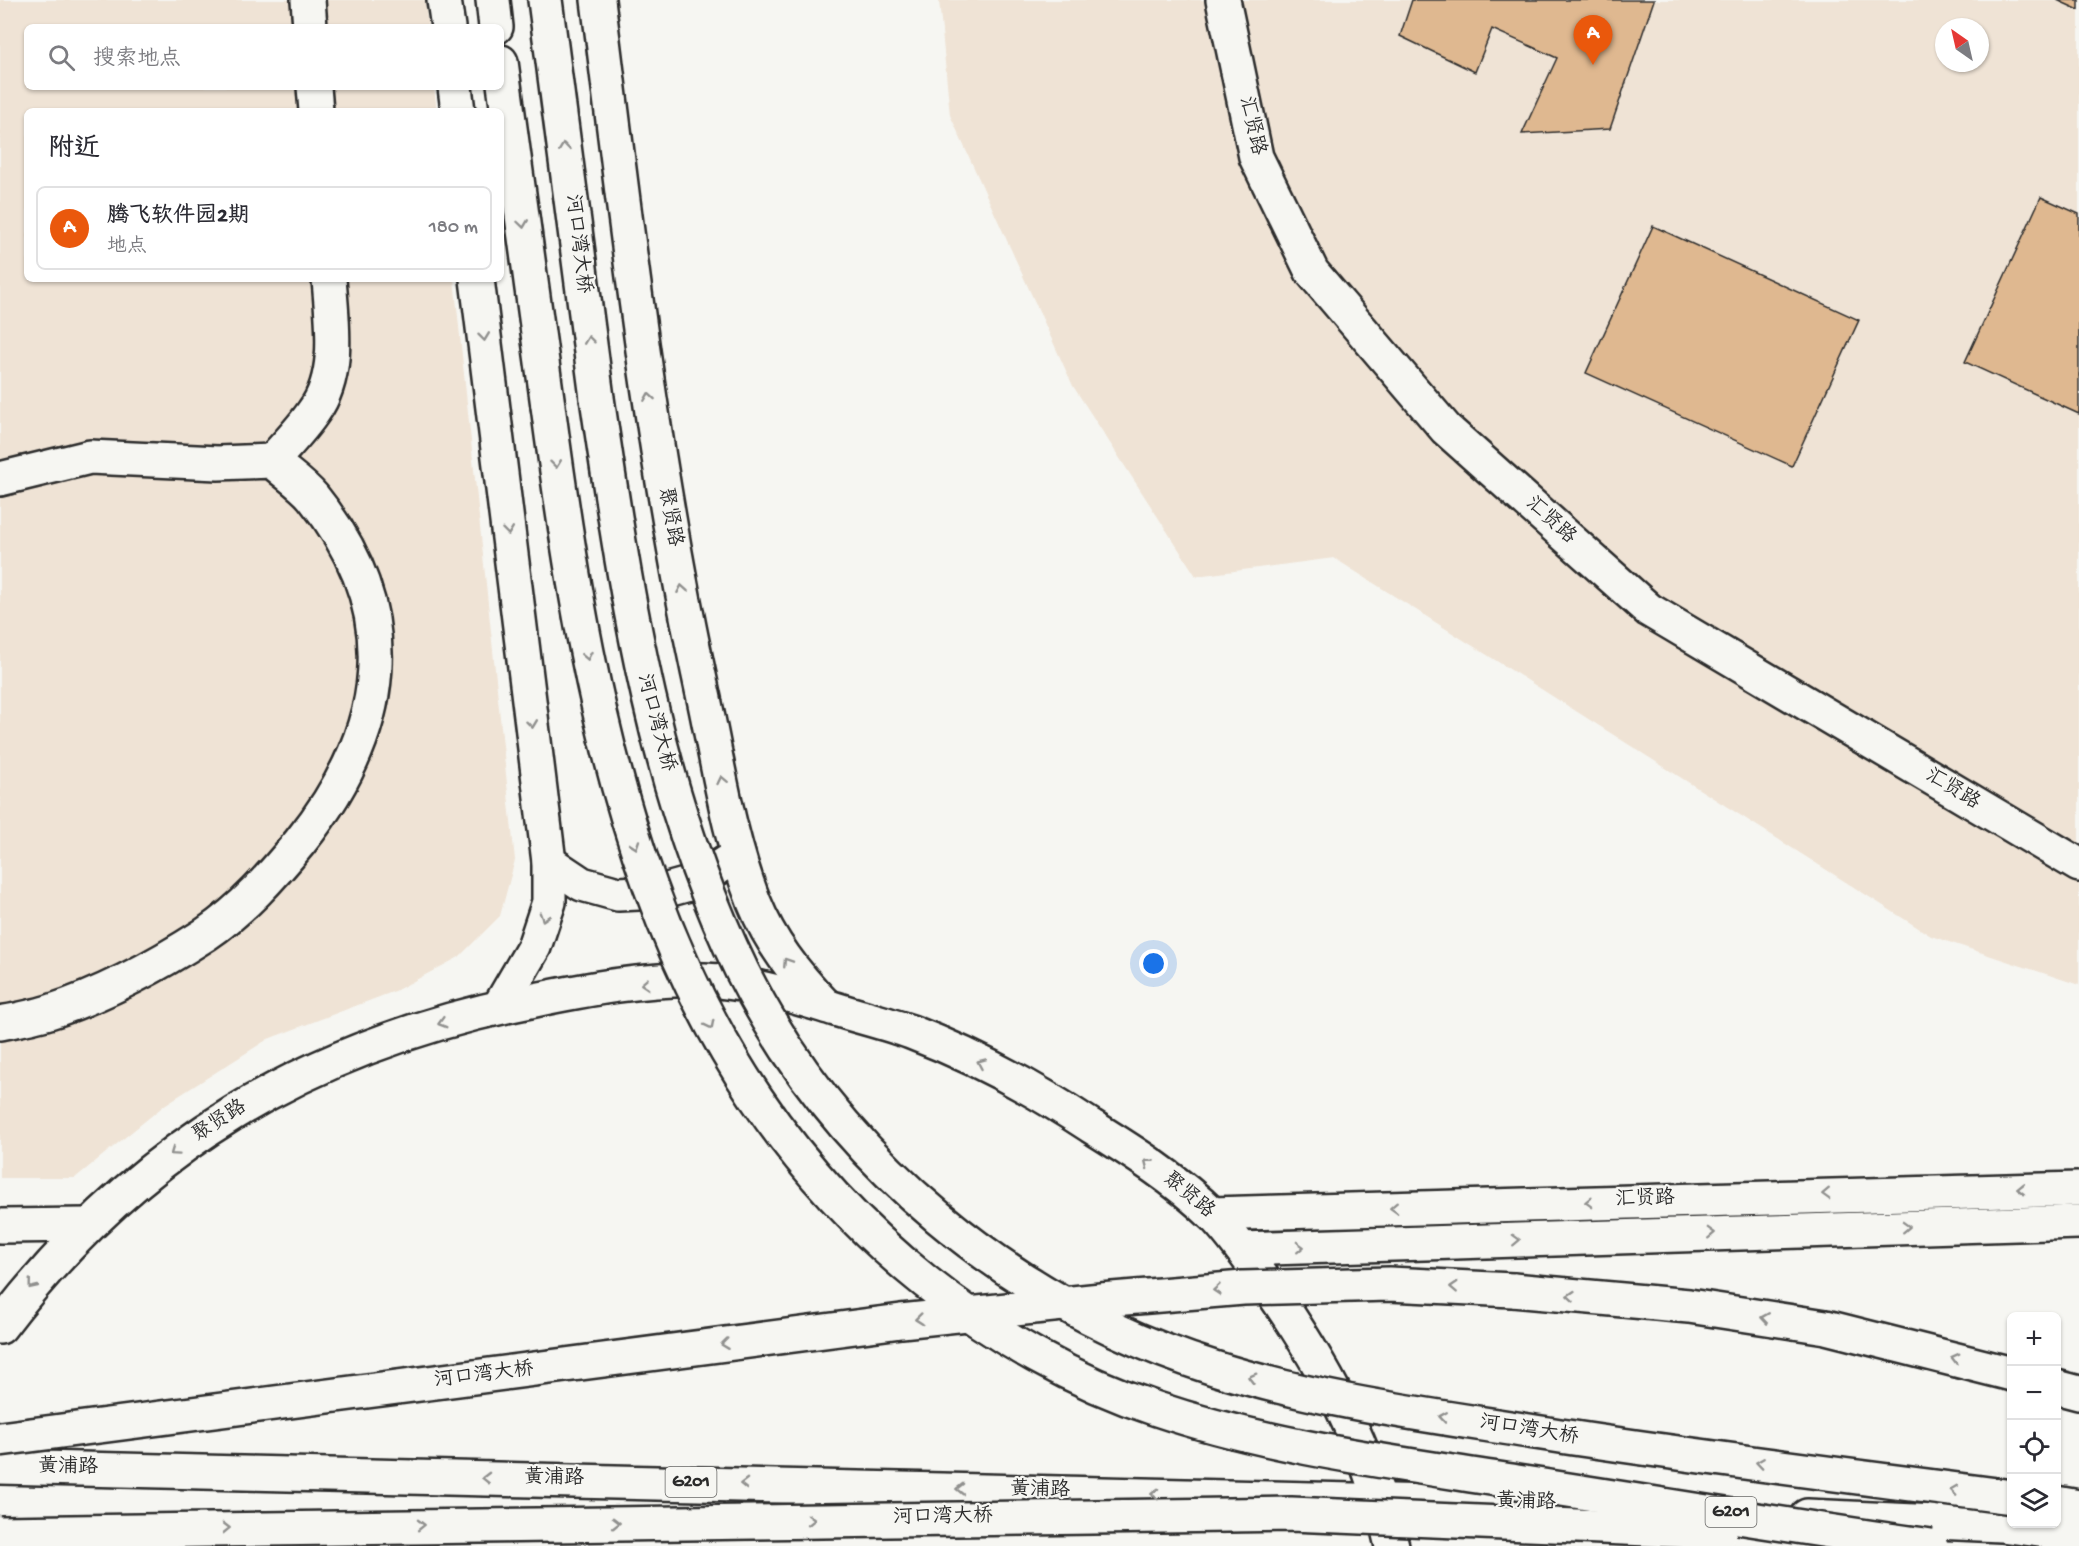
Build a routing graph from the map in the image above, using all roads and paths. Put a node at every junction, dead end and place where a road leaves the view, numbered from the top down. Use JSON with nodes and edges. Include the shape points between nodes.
{"nodes":[{"id":1,"x":308,"y":0,"type":"edge"},
{"id":2,"x":444,"y":0,"type":"edge"},
{"id":3,"x":492,"y":0,"type":"edge"},
{"id":4,"x":545,"y":0,"type":"edge"},
{"id":5,"x":597,"y":0,"type":"edge"},
{"id":6,"x":1223,"y":0,"type":"edge"},
{"id":7,"x":310,"y":24,"type":"edge"},
{"id":8,"x":448,"y":24,"type":"edge"},
{"id":9,"x":496,"y":24,"type":"edge"},
{"id":10,"x":504,"y":84,"type":"edge"},
{"id":11,"x":314,"y":90,"type":"edge"},
{"id":12,"x":455,"y":90,"type":"edge"},
{"id":13,"x":316,"y":108,"type":"edge"},
{"id":14,"x":458,"y":108,"type":"edge"},
{"id":15,"x":329,"y":282,"type":"edge"},
{"id":16,"x":477,"y":282,"type":"edge"},
{"id":17,"x":272,"y":461,"type":"junction"},
{"id":18,"x":0,"y":478,"type":"edge"},
{"id":19,"x":739,"y":855,"type":"junction"},
{"id":20,"x":549,"y":862,"type":"junction"},
{"id":21,"x":2079,"y":865,"type":"edge"},
{"id":22,"x":826,"y":1006,"type":"junction"},
{"id":23,"x":499,"y":1007,"type":"junction"},
{"id":24,"x":0,"y":1023,"type":"edge"},
{"id":25,"x":2079,"y":1189,"type":"edge"},
{"id":26,"x":1212,"y":1214,"type":"junction"},
{"id":27,"x":2079,"y":1222,"type":"edge"},
{"id":28,"x":88,"y":1225,"type":"junction"},
{"id":29,"x":0,"y":1226,"type":"edge"},
{"id":30,"x":1242,"y":1249,"type":"junction"},
{"id":31,"x":0,"y":1327,"type":"edge"},
{"id":32,"x":2007,"y":1373,"type":"edge"},
{"id":33,"x":2061,"y":1388,"type":"edge"},
{"id":34,"x":2079,"y":1393,"type":"edge"},
{"id":35,"x":0,"y":1439,"type":"edge"},
{"id":36,"x":0,"y":1467,"type":"edge"},
{"id":37,"x":2007,"y":1496,"type":"edge"},
{"id":38,"x":1382,"y":1499,"type":"junction"},
{"id":39,"x":2061,"y":1504,"type":"edge"},
{"id":40,"x":2079,"y":1506,"type":"edge"},
{"id":41,"x":0,"y":1533,"type":"edge"},
{"id":42,"x":2079,"y":1535,"type":"edge"},
{"id":43,"x":1886,"y":1540,"type":"junction"},
{"id":44,"x":1392,"y":1546,"type":"edge"},
{"id":45,"x":1931,"y":1546,"type":"edge"}],
"edges":[{"from":1,"to":7,"type":"main road"},
{"from":2,"to":8,"type":"main road"},
{"from":3,"to":9,"type":"main road"},
{"from":37,"to":4,"type":"main road","name":"河口湾大桥","one_way":true,"bridge":true,"via":[[1571,1438],[1309,1393],[1216,1369],[1133,1340],[1066,1306],[992,1261],[873,1156],[829,1105],[784,1042],[743,973],[710,896],[657,736],[624,581]]},
{"from":19,"to":5,"type":"main road","name":"聚贤路","one_way":true,"via":[[688,626],[648,394]]},
{"from":6,"to":21,"type":"main road","name":"汇贤路","via":[[1256,157],[1312,272],[1446,429],[1649,610]]},
{"from":10,"to":43,"type":"main road","name":"河口湾大桥","one_way":true,"bridge":true,"via":[[563,519],[591,673],[631,836],[683,970],[715,1034],[795,1153],[844,1209],[955,1305],[1043,1359],[1156,1409],[1227,1430],[1395,1462]]},
{"from":11,"to":13,"type":"main road"},
{"from":12,"to":14,"type":"main road"},
{"from":15,"to":17,"type":"main road","via":[[333,340],[330,376],[316,409]]},
{"from":16,"to":20,"type":"main road","one_way":true},
{"from":17,"to":18,"type":"main road","via":[[218,464],[90,457]]},
{"from":17,"to":24,"type":"main road","via":[[311,495],[343,539],[363,581],[375,629],[375,684],[359,746],[320,817],[272,877],[208,933],[131,977],[49,1012]]},
{"from":19,"to":20,"type":"main road","via":[[696,882],[660,892],[618,894],[582,884]]},
{"from":22,"to":19,"type":"main road","name":"聚贤路","one_way":true,"via":[[794,973],[774,943]]},
{"from":20,"to":23,"type":"main road","one_way":true,"via":[[549,902],[534,947]]},
{"from":22,"to":23,"type":"main road","name":"聚贤路","one_way":true,"via":[[768,988],[704,980],[602,986]]},
{"from":26,"to":22,"type":"main road","name":"聚贤路","one_way":true,"via":[[1138,1156],[1057,1103],[987,1065],[911,1033]]},
{"from":23,"to":28,"type":"main road","name":"聚贤路","one_way":true,"via":[[416,1030],[319,1065],[253,1100],[155,1165]]},
{"from":25,"to":26,"type":"main road","name":"汇贤路","one_way":true},
{"from":26,"to":30,"type":"main road","name":"聚贤路"},
{"from":30,"to":27,"type":"main road","name":"汇贤路","one_way":true},
{"from":28,"to":29,"type":"main road"},
{"from":28,"to":31,"type":"main road","name":"聚贤路","one_way":true,"via":[[35,1281]]},
{"from":30,"to":38,"type":"main road","name":"聚贤路","via":[[1335,1391],[1365,1452]]},
{"from":32,"to":35,"type":"main road","name":"河口湾大桥","one_way":true,"bridge":true,"via":[[1826,1327],[1689,1306],[1513,1290],[1401,1285],[1243,1288],[901,1321]]},
{"from":33,"to":34,"type":"main road"},
{"from":38,"to":36,"type":"main road","name":"黄浦路","number":"G201","one_way":true},
{"from":38,"to":42,"type":"main road","name":"黄浦路","number":"G201","via":[[2001,1525]]},
{"from":38,"to":44,"type":"main road","name":"聚贤路"},
{"from":39,"to":40,"type":"main road"},
{"from":41,"to":43,"type":"main road","name":"河口湾大桥","one_way":true,"bridge":true,"via":[[1291,1514]]},
{"from":43,"to":45,"type":"main road","name":"河口湾大桥","bridge":true}]}
